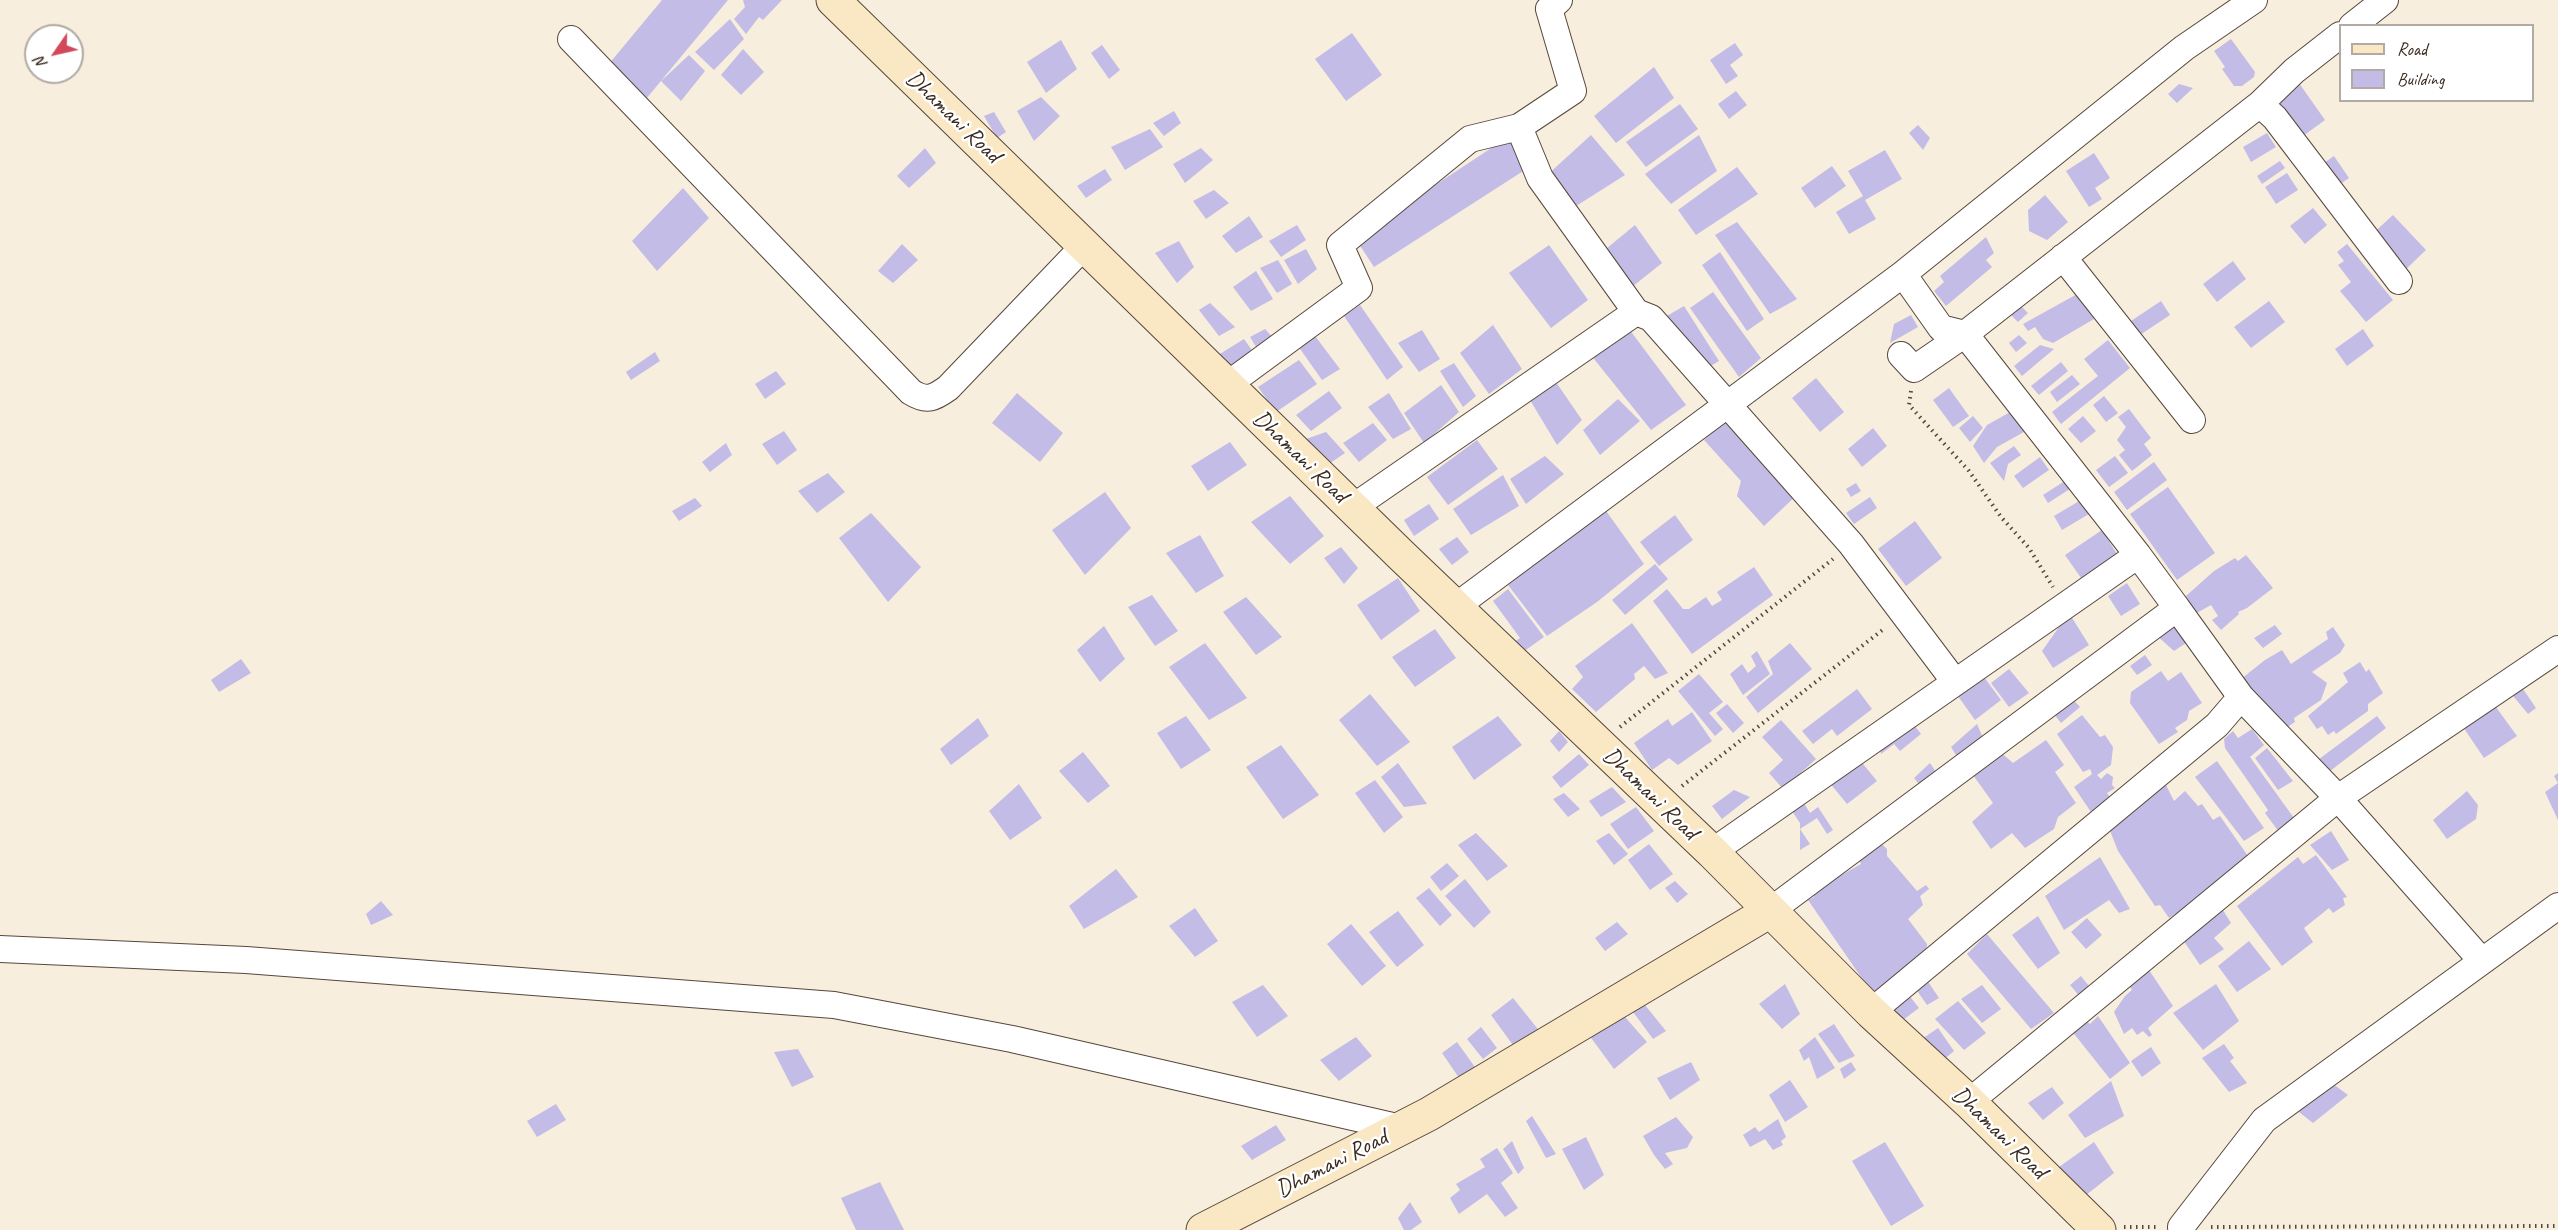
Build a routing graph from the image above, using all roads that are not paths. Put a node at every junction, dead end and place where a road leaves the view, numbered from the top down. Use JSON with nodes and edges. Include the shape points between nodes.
{"nodes":[{"id":1,"x":833,"y":0,"type":"edge"},
{"id":2,"x":1559,"y":0,"type":"edge"},
{"id":3,"x":2254,"y":0,"type":"edge"},
{"id":4,"x":2385,"y":0,"type":"edge"},
{"id":5,"x":2355,"y":24,"type":"edge"},
{"id":6,"x":2339,"y":36,"type":"edge"},
{"id":7,"x":571,"y":39,"type":"dead end"},
{"id":8,"x":2260,"y":104,"type":"junction"},
{"id":9,"x":1519,"y":127,"type":"junction"},
{"id":10,"x":1084,"y":246,"type":"junction"},
{"id":11,"x":2063,"y":257,"type":"junction"},
{"id":12,"x":1903,"y":274,"type":"junction"},
{"id":13,"x":2399,"y":281,"type":"dead end"},
{"id":14,"x":1636,"y":312,"type":"junction"},
{"id":15,"x":1965,"y":334,"type":"junction"},
{"id":16,"x":1908,"y":362,"type":"road end"},
{"id":17,"x":1227,"y":384,"type":"junction"},
{"id":18,"x":1726,"y":405,"type":"junction"},
{"id":19,"x":2192,"y":420,"type":"dead end"},
{"id":20,"x":1352,"y":508,"type":"junction"},
{"id":21,"x":2138,"y":555,"type":"junction"},
{"id":22,"x":1455,"y":607,"type":"junction"},
{"id":23,"x":2177,"y":608,"type":"junction"},
{"id":24,"x":2558,"y":649,"type":"edge"},
{"id":25,"x":1956,"y":682,"type":"junction"},
{"id":26,"x":2241,"y":697,"type":"junction"},
{"id":27,"x":2337,"y":798,"type":"junction"},
{"id":28,"x":1712,"y":852,"type":"junction"},
{"id":29,"x":2558,"y":906,"type":"edge"},
{"id":30,"x":1770,"y":911,"type":"junction"},
{"id":31,"x":0,"y":949,"type":"edge"},
{"id":32,"x":2481,"y":960,"type":"junction"},
{"id":33,"x":1871,"y":1012,"type":"junction"},
{"id":34,"x":1969,"y":1102,"type":"junction"},
{"id":35,"x":1401,"y":1128,"type":"junction"},
{"id":36,"x":2181,"y":1227,"type":"road end"},
{"id":37,"x":2098,"y":1228,"type":"edge"},
{"id":38,"x":1203,"y":1230,"type":"edge"}],
"edges":[{"from":1,"to":10,"type":"main road","name":"Dhamani Road"},
{"from":2,"to":9,"type":"street","via":[[1549,9],[1573,91]]},
{"from":3,"to":12,"type":"street","via":[[2184,48]]},
{"from":4,"to":5,"type":"street"},
{"from":6,"to":8,"type":"street"},
{"from":7,"to":10,"type":"street","via":[[911,392],[923,399],[934,398],[948,388]]},
{"from":8,"to":11,"type":"street"},
{"from":8,"to":13,"type":"street","via":[[2275,118]]},
{"from":9,"to":14,"type":"street","via":[[1540,178]]},
{"from":9,"to":17,"type":"street","via":[[1470,139],[1340,245],[1359,288]]},
{"from":10,"to":17,"type":"main road","name":"Dhamani Road"},
{"from":11,"to":15,"type":"street"},
{"from":11,"to":19,"type":"street"},
{"from":12,"to":15,"type":"street","via":[[1941,328]]},
{"from":12,"to":18,"type":"street"},
{"from":14,"to":18,"type":"street","via":[[1651,318]]},
{"from":14,"to":20,"type":"street"},
{"from":15,"to":16,"type":"street"},
{"from":15,"to":21,"type":"street"},
{"from":17,"to":20,"type":"main road","name":"Dhamani Road"},
{"from":18,"to":22,"type":"street"},
{"from":18,"to":25,"type":"street","via":[[1851,544]]},
{"from":20,"to":22,"type":"main road","name":"Dhamani Road"},
{"from":21,"to":23,"type":"street"},
{"from":21,"to":25,"type":"street"},
{"from":22,"to":28,"type":"main road","name":"Dhamani Road"},
{"from":23,"to":26,"type":"street"},
{"from":23,"to":30,"type":"street"},
{"from":24,"to":27,"type":"street"},
{"from":25,"to":28,"type":"street"},
{"from":26,"to":27,"type":"street"},
{"from":26,"to":33,"type":"street","via":[[2217,726]]},
{"from":27,"to":32,"type":"street"},
{"from":27,"to":34,"type":"street"},
{"from":28,"to":30,"type":"main road","name":"Dhamani Road"},
{"from":29,"to":32,"type":"street"},
{"from":30,"to":33,"type":"main road","name":"Dhamani Road"},
{"from":30,"to":35,"type":"main road","name":"Dhamani Road"},
{"from":31,"to":35,"type":"street","via":[[246,960],[834,1005],[1012,1039]]},
{"from":32,"to":36,"type":"street","via":[[2264,1120]]},
{"from":33,"to":34,"type":"main road","name":"Dhamani Road"},
{"from":34,"to":37,"type":"main road","name":"Dhamani Road"},
{"from":35,"to":38,"type":"main road","name":"Dhamani Road"}]}
